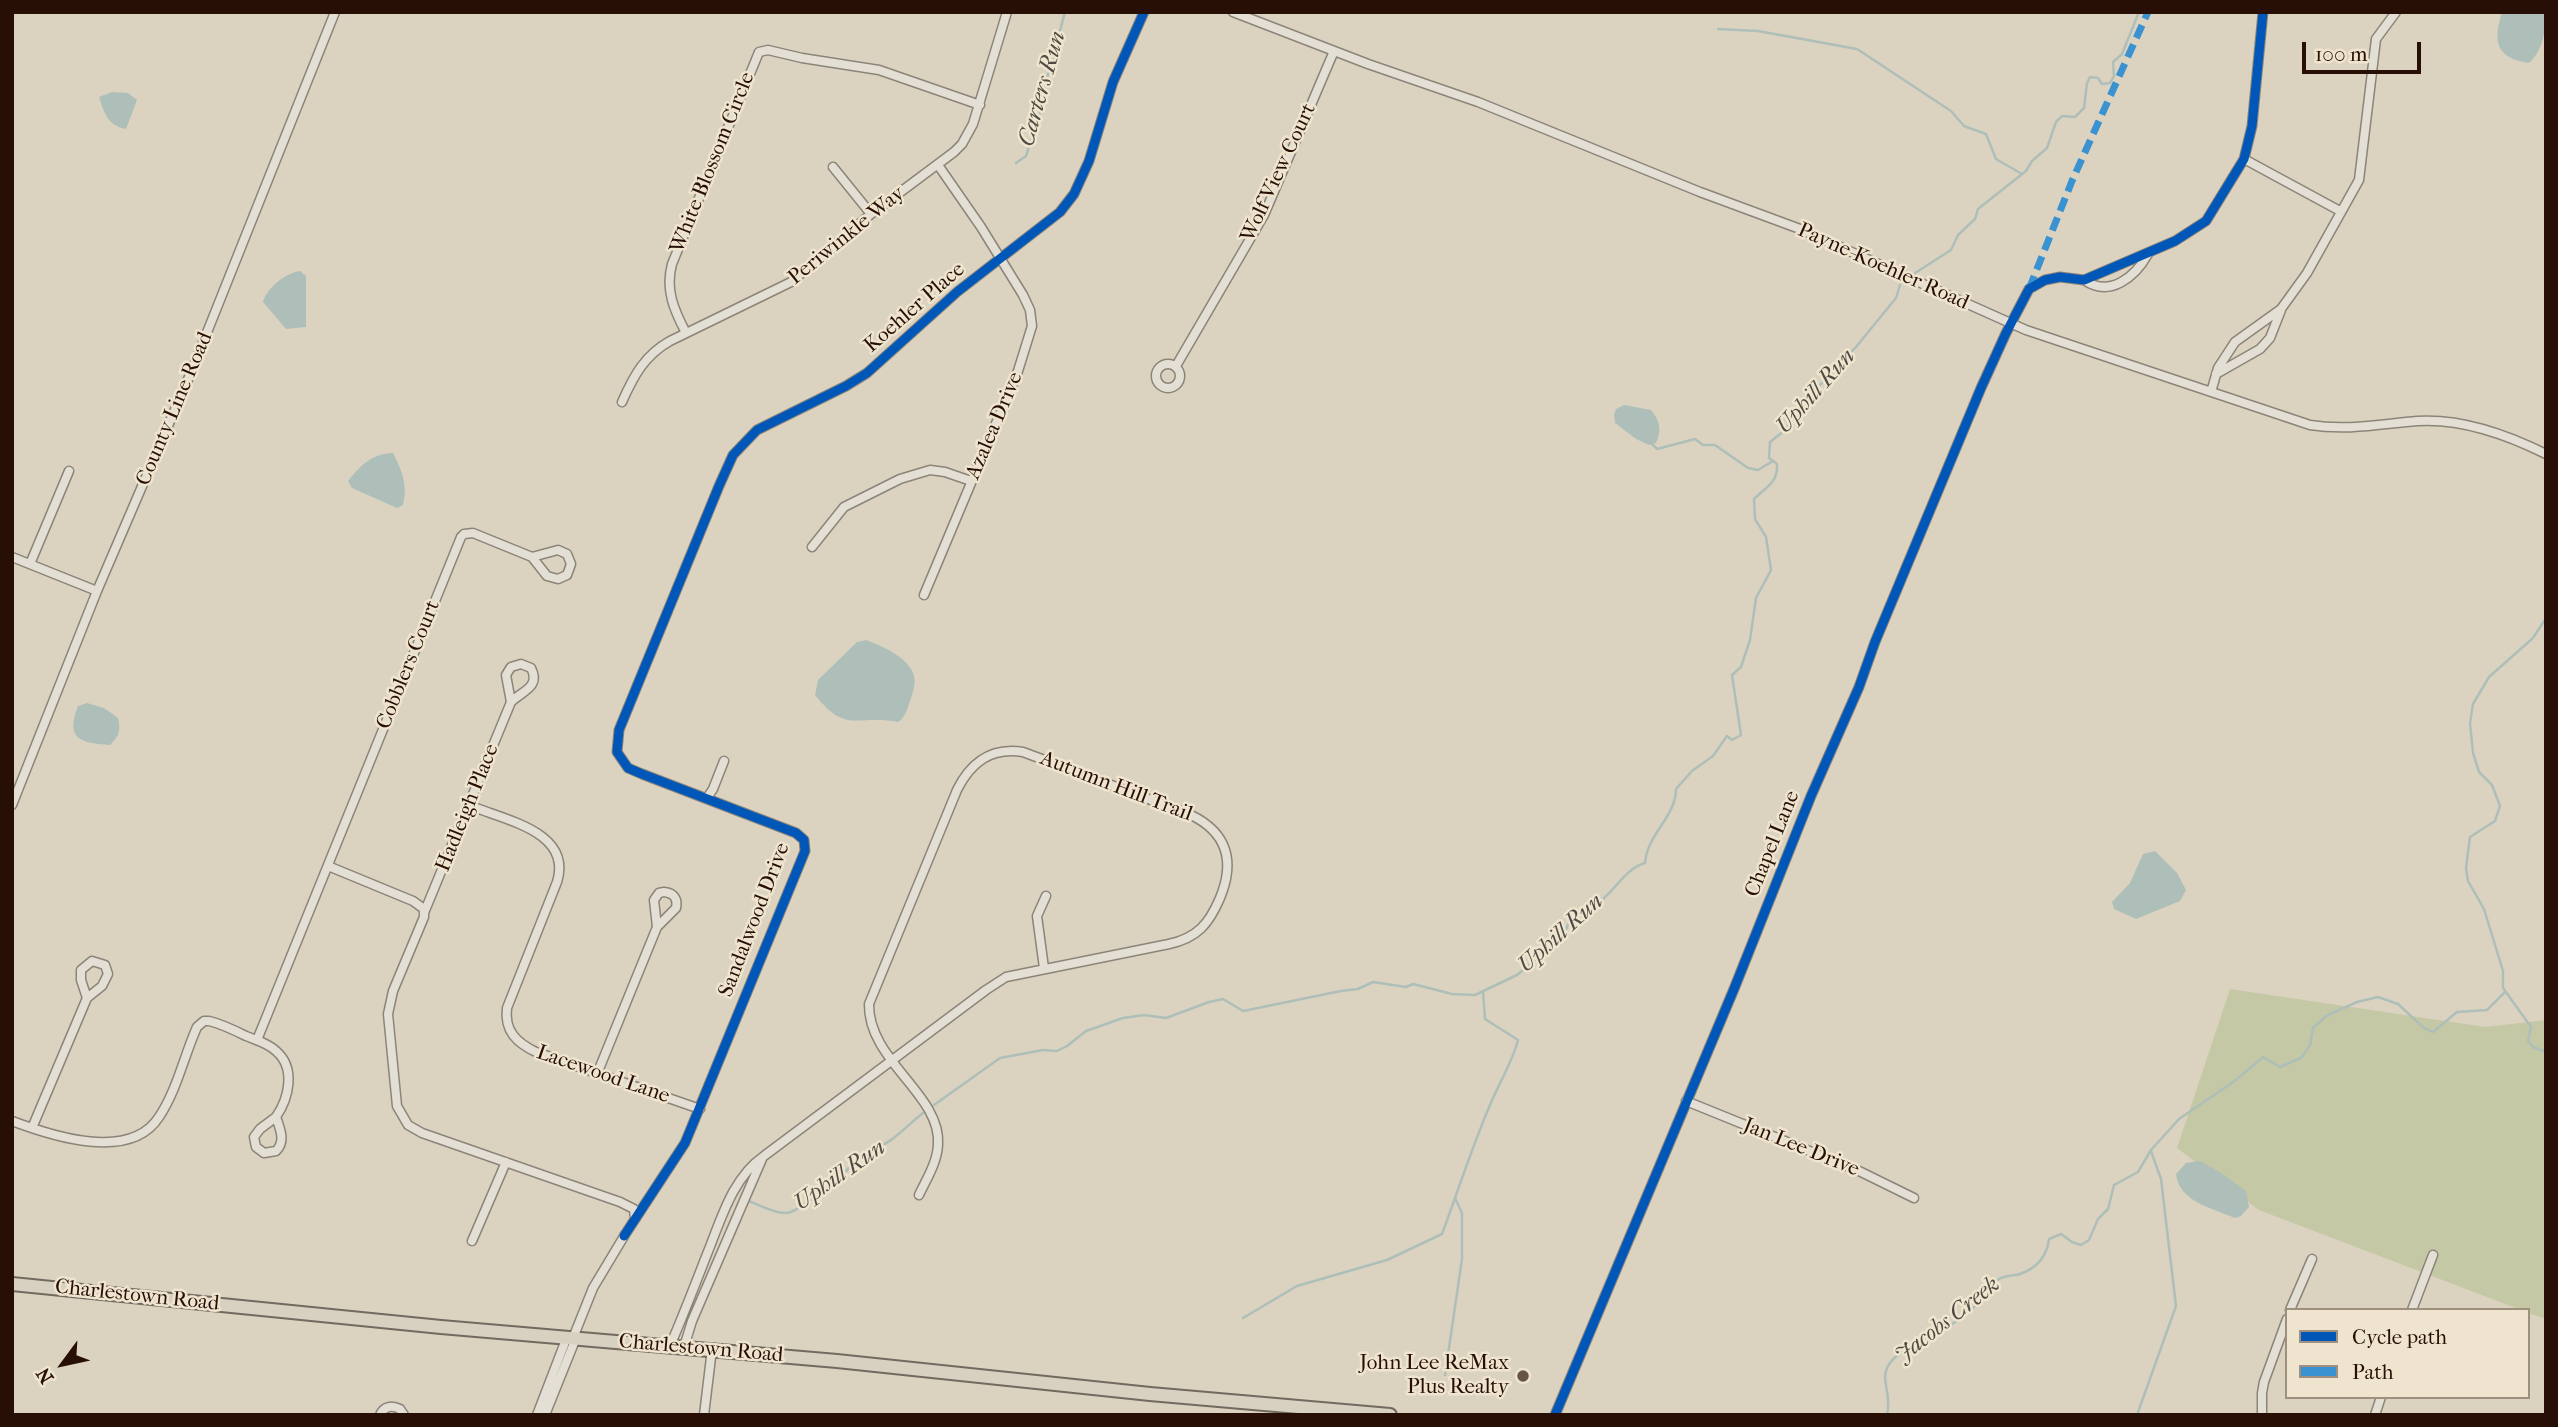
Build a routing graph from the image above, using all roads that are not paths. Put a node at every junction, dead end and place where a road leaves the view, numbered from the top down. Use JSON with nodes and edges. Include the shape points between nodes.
{"nodes":[{"id":1,"x":335,"y":12,"type":"edge"},
{"id":2,"x":1007,"y":12,"type":"edge"},
{"id":3,"x":1144,"y":12,"type":"edge"},
{"id":4,"x":1233,"y":12,"type":"edge"},
{"id":5,"x":2263,"y":12,"type":"edge"},
{"id":6,"x":2396,"y":12,"type":"edge"},
{"id":7,"x":1334,"y":51,"type":"junction"},
{"id":8,"x":980,"y":105,"type":"junction"},
{"id":9,"x":2244,"y":159,"type":"junction"},
{"id":10,"x":938,"y":165,"type":"junction"},
{"id":11,"x":832,"y":167,"type":"dead end"},
{"id":12,"x":2340,"y":211,"type":"junction"},
{"id":13,"x":871,"y":214,"type":"junction"},
{"id":14,"x":2148,"y":254,"type":"junction"},
{"id":15,"x":1000,"y":260,"type":"junction"},
{"id":16,"x":2084,"y":280,"type":"junction"},
{"id":17,"x":2281,"y":309,"type":"junction"},
{"id":18,"x":2011,"y":324,"type":"junction"},
{"id":19,"x":686,"y":333,"type":"junction"},
{"id":20,"x":1176,"y":366,"type":"dead end"},
{"id":21,"x":2216,"y":374,"type":"junction"},
{"id":22,"x":2211,"y":392,"type":"junction"},
{"id":23,"x":622,"y":402,"type":"dead end"},
{"id":24,"x":2546,"y":454,"type":"edge"},
{"id":25,"x":69,"y":471,"type":"dead end"},
{"id":26,"x":971,"y":481,"type":"junction"},
{"id":27,"x":812,"y":547,"type":"dead end"},
{"id":28,"x":12,"y":557,"type":"edge"},
{"id":29,"x":532,"y":557,"type":"junction"},
{"id":30,"x":30,"y":564,"type":"junction"},
{"id":31,"x":97,"y":591,"type":"junction"},
{"id":32,"x":675,"y":595,"type":"joint"},
{"id":33,"x":924,"y":595,"type":"dead end"},
{"id":34,"x":512,"y":702,"type":"junction"},
{"id":35,"x":724,"y":761,"type":"dead end"},
{"id":36,"x":707,"y":798,"type":"junction"},
{"id":37,"x":12,"y":804,"type":"edge"},
{"id":38,"x":469,"y":805,"type":"junction"},
{"id":39,"x":328,"y":866,"type":"junction"},
{"id":40,"x":1046,"y":896,"type":"dead end"},
{"id":41,"x":424,"y":913,"type":"junction"},
{"id":42,"x":657,"y":927,"type":"dead end"},
{"id":43,"x":1044,"y":968,"type":"junction"},
{"id":44,"x":87,"y":998,"type":"junction"},
{"id":45,"x":257,"y":1040,"type":"junction"},
{"id":46,"x":891,"y":1060,"type":"junction"},
{"id":47,"x":597,"y":1074,"type":"junction"},
{"id":48,"x":1686,"y":1101,"type":"junction"},
{"id":49,"x":700,"y":1109,"type":"junction"},
{"id":50,"x":276,"y":1118,"type":"dead end"},
{"id":51,"x":12,"y":1121,"type":"edge"},
{"id":52,"x":32,"y":1128,"type":"junction"},
{"id":53,"x":764,"y":1156,"type":"junction"},
{"id":54,"x":506,"y":1162,"type":"junction"},
{"id":55,"x":919,"y":1195,"type":"dead end"},
{"id":56,"x":1914,"y":1198,"type":"dead end"},
{"id":57,"x":624,"y":1236,"type":"junction"},
{"id":58,"x":472,"y":1241,"type":"dead end"},
{"id":59,"x":2433,"y":1255,"type":"dead end"},
{"id":60,"x":2312,"y":1259,"type":"dead end"},
{"id":61,"x":12,"y":1284,"type":"edge"},
{"id":62,"x":2291,"y":1308,"type":"edge"},
{"id":63,"x":2413,"y":1308,"type":"edge"},
{"id":64,"x":2285,"y":1324,"type":"edge"},
{"id":65,"x":572,"y":1338,"type":"junction"},
{"id":66,"x":670,"y":1346,"type":"junction"},
{"id":67,"x":684,"y":1347,"type":"junction"},
{"id":68,"x":712,"y":1349,"type":"junction"},
{"id":69,"x":380,"y":1415,"type":"edge"},
{"id":70,"x":404,"y":1415,"type":"edge"},
{"id":71,"x":537,"y":1415,"type":"edge"},
{"id":72,"x":545,"y":1415,"type":"edge"},
{"id":73,"x":704,"y":1415,"type":"edge"},
{"id":74,"x":1390,"y":1415,"type":"edge"},
{"id":75,"x":1555,"y":1415,"type":"edge"},
{"id":76,"x":2262,"y":1415,"type":"edge"}],
"edges":[{"from":1,"to":31,"type":"street","name":"County Line Road","via":[[192,370]]},
{"from":2,"to":8,"type":"street","name":"Periwinkle Way"},
{"from":3,"to":15,"type":"street","name":"Koehler Place","via":[[1113,82],[1089,162],[1074,194],[1052,220]]},
{"from":4,"to":7,"type":"street","name":"Payne-Koehler Road"},
{"from":5,"to":9,"type":"street","via":[[2252,126]]},
{"from":6,"to":12,"type":"street","via":[[2376,39],[2359,180]]},
{"from":7,"to":18,"type":"street","name":"Payne-Koehler Road","via":[[1478,102],[1800,229]]},
{"from":7,"to":20,"type":"street","name":"Wolf View Court","via":[[1264,215]]},
{"from":8,"to":10,"type":"street","name":"Periwinkle Way","via":[[962,144]]},
{"from":8,"to":19,"type":"street","name":"White Blossom Circle","via":[[879,70],[759,52],[672,264],[671,299]]},
{"from":9,"to":12,"type":"street"},
{"from":9,"to":14,"type":"street","via":[[2206,220]]},
{"from":10,"to":13,"type":"street","name":"Periwinkle Way"},
{"from":10,"to":15,"type":"street","name":"Azalea Drive"},
{"from":11,"to":13,"type":"street"},
{"from":12,"to":17,"type":"street","via":[[2307,273]]},
{"from":13,"to":19,"type":"street","name":"Periwinkle Way","via":[[782,288]]},
{"from":14,"to":16,"type":"street"},
{"from":14,"to":16,"type":"street","via":[[2124,281],[2099,287]]},
{"from":15,"to":26,"type":"street","name":"Azalea Drive","via":[[1028,302],[1032,326]]},
{"from":15,"to":32,"type":"street","name":"Koehler Place","via":[[939,307],[867,373],[766,424],[748,438],[728,465]]},
{"from":16,"to":18,"type":"street","name":"Chapel Lane","via":[[2045,279],[2029,289]]},
{"from":17,"to":21,"type":"street","via":[[2235,342]]},
{"from":17,"to":21,"type":"street","via":[[2270,338],[2260,349]]},
{"from":18,"to":22,"type":"street","name":"Payne-Koehler Road"},
{"from":18,"to":48,"type":"street","name":"Chapel Lane"},
{"from":19,"to":23,"type":"street","name":"Periwinkle Way","via":[[646,358]]},
{"from":21,"to":22,"type":"street"},
{"from":22,"to":24,"type":"street","name":"Payne-Koehler Road","via":[[2310,425],[2336,429],[2417,421],[2455,423],[2494,432]]},
{"from":25,"to":30,"type":"street"},
{"from":26,"to":27,"type":"street","via":[[930,470],[900,479],[844,507]]},
{"from":26,"to":33,"type":"street","name":"Azalea Drive"},
{"from":28,"to":30,"type":"street"},
{"from":29,"to":29,"type":"street","name":"Cobblers Court","via":[[552,579],[563,578],[570,570],[570,559],[562,551]]},
{"from":29,"to":39,"type":"street","name":"Cobblers Court","via":[[473,533],[461,537]]},
{"from":30,"to":31,"type":"street"},
{"from":31,"to":37,"type":"street","name":"County Line Road"},
{"from":32,"to":36,"type":"street","name":"Sandalwood Drive","via":[[619,730],[617,752],[628,768]]},
{"from":34,"to":34,"type":"street","name":"Hadleigh Place","via":[[534,683],[526,665],[516,664],[506,675]]},
{"from":34,"to":38,"type":"street","name":"Hadleigh Place"},
{"from":35,"to":36,"type":"street"},
{"from":36,"to":49,"type":"street","name":"Sandalwood Drive","via":[[796,833],[806,845]]},
{"from":38,"to":41,"type":"street","name":"Hadleigh Place"},
{"from":38,"to":47,"type":"street","name":"Lacewood Lane","via":[[544,837],[560,860],[557,882],[507,1008],[510,1032],[528,1049]]},
{"from":39,"to":41,"type":"street","via":[[419,904]]},
{"from":39,"to":45,"type":"street","name":"Cobblers Court"},
{"from":40,"to":43,"type":"street","via":[[1037,916]]},
{"from":41,"to":54,"type":"street","name":"Hadleigh Place","via":[[389,1006],[397,1106],[408,1125],[422,1133]]},
{"from":42,"to":47,"type":"street"},
{"from":43,"to":46,"type":"street","name":"Autumn Hill Trail","via":[[996,983]]},
{"from":43,"to":46,"type":"street","name":"Autumn Hill Trail","via":[[1190,938],[1215,910],[1227,874],[1227,856],[1209,825],[1191,815],[1045,759],[1003,751],[975,763],[962,780],[872,995],[870,1023]]},
{"from":44,"to":44,"type":"street","via":[[107,978],[108,970],[97,961],[88,962],[81,970]]},
{"from":44,"to":52,"type":"street"},
{"from":45,"to":50,"type":"street","via":[[276,1051],[288,1070],[285,1097]]},
{"from":45,"to":52,"type":"street","via":[[214,1022],[200,1023],[161,1115],[133,1138],[95,1141]]},
{"from":46,"to":53,"type":"street","name":"Autumn Hill Trail"},
{"from":46,"to":55,"type":"street","via":[[936,1127],[936,1156]]},
{"from":47,"to":49,"type":"street","name":"Lacewood Lane"},
{"from":48,"to":56,"type":"street","name":"Jan Lee Drive"},
{"from":48,"to":75,"type":"street","name":"Chapel Lane"},
{"from":49,"to":57,"type":"street","name":"Sandalwood Drive","via":[[681,1152]]},
{"from":51,"to":52,"type":"street"},
{"from":53,"to":66,"type":"street","name":"Autumn Hill Trail","via":[[745,1172],[729,1199]]},
{"from":53,"to":67,"type":"street","name":"Autumn Hill Trail"},
{"from":54,"to":57,"type":"street","name":"Hadleigh Place","via":[[631,1207],[636,1216]]},
{"from":54,"to":58,"type":"street"},
{"from":57,"to":65,"type":"street","via":[[593,1289]]},
{"from":59,"to":63,"type":"street"},
{"from":60,"to":62,"type":"street"},
{"from":61,"to":65,"type":"main road","name":"Charlestown Road"},
{"from":64,"to":76,"type":"street","via":[[2264,1382]]},
{"from":65,"to":66,"type":"main road","name":"Charlestown Road"},
{"from":65,"to":71,"type":"street"},
{"from":65,"to":72,"type":"street"},
{"from":66,"to":67,"type":"main road","name":"Charlestown Road"},
{"from":67,"to":68,"type":"main road","name":"Charlestown Road"},
{"from":68,"to":73,"type":"street"},
{"from":68,"to":74,"type":"main road","name":"Charlestown Road"},
{"from":69,"to":70,"type":"street","via":[[389,1406]]}]}
